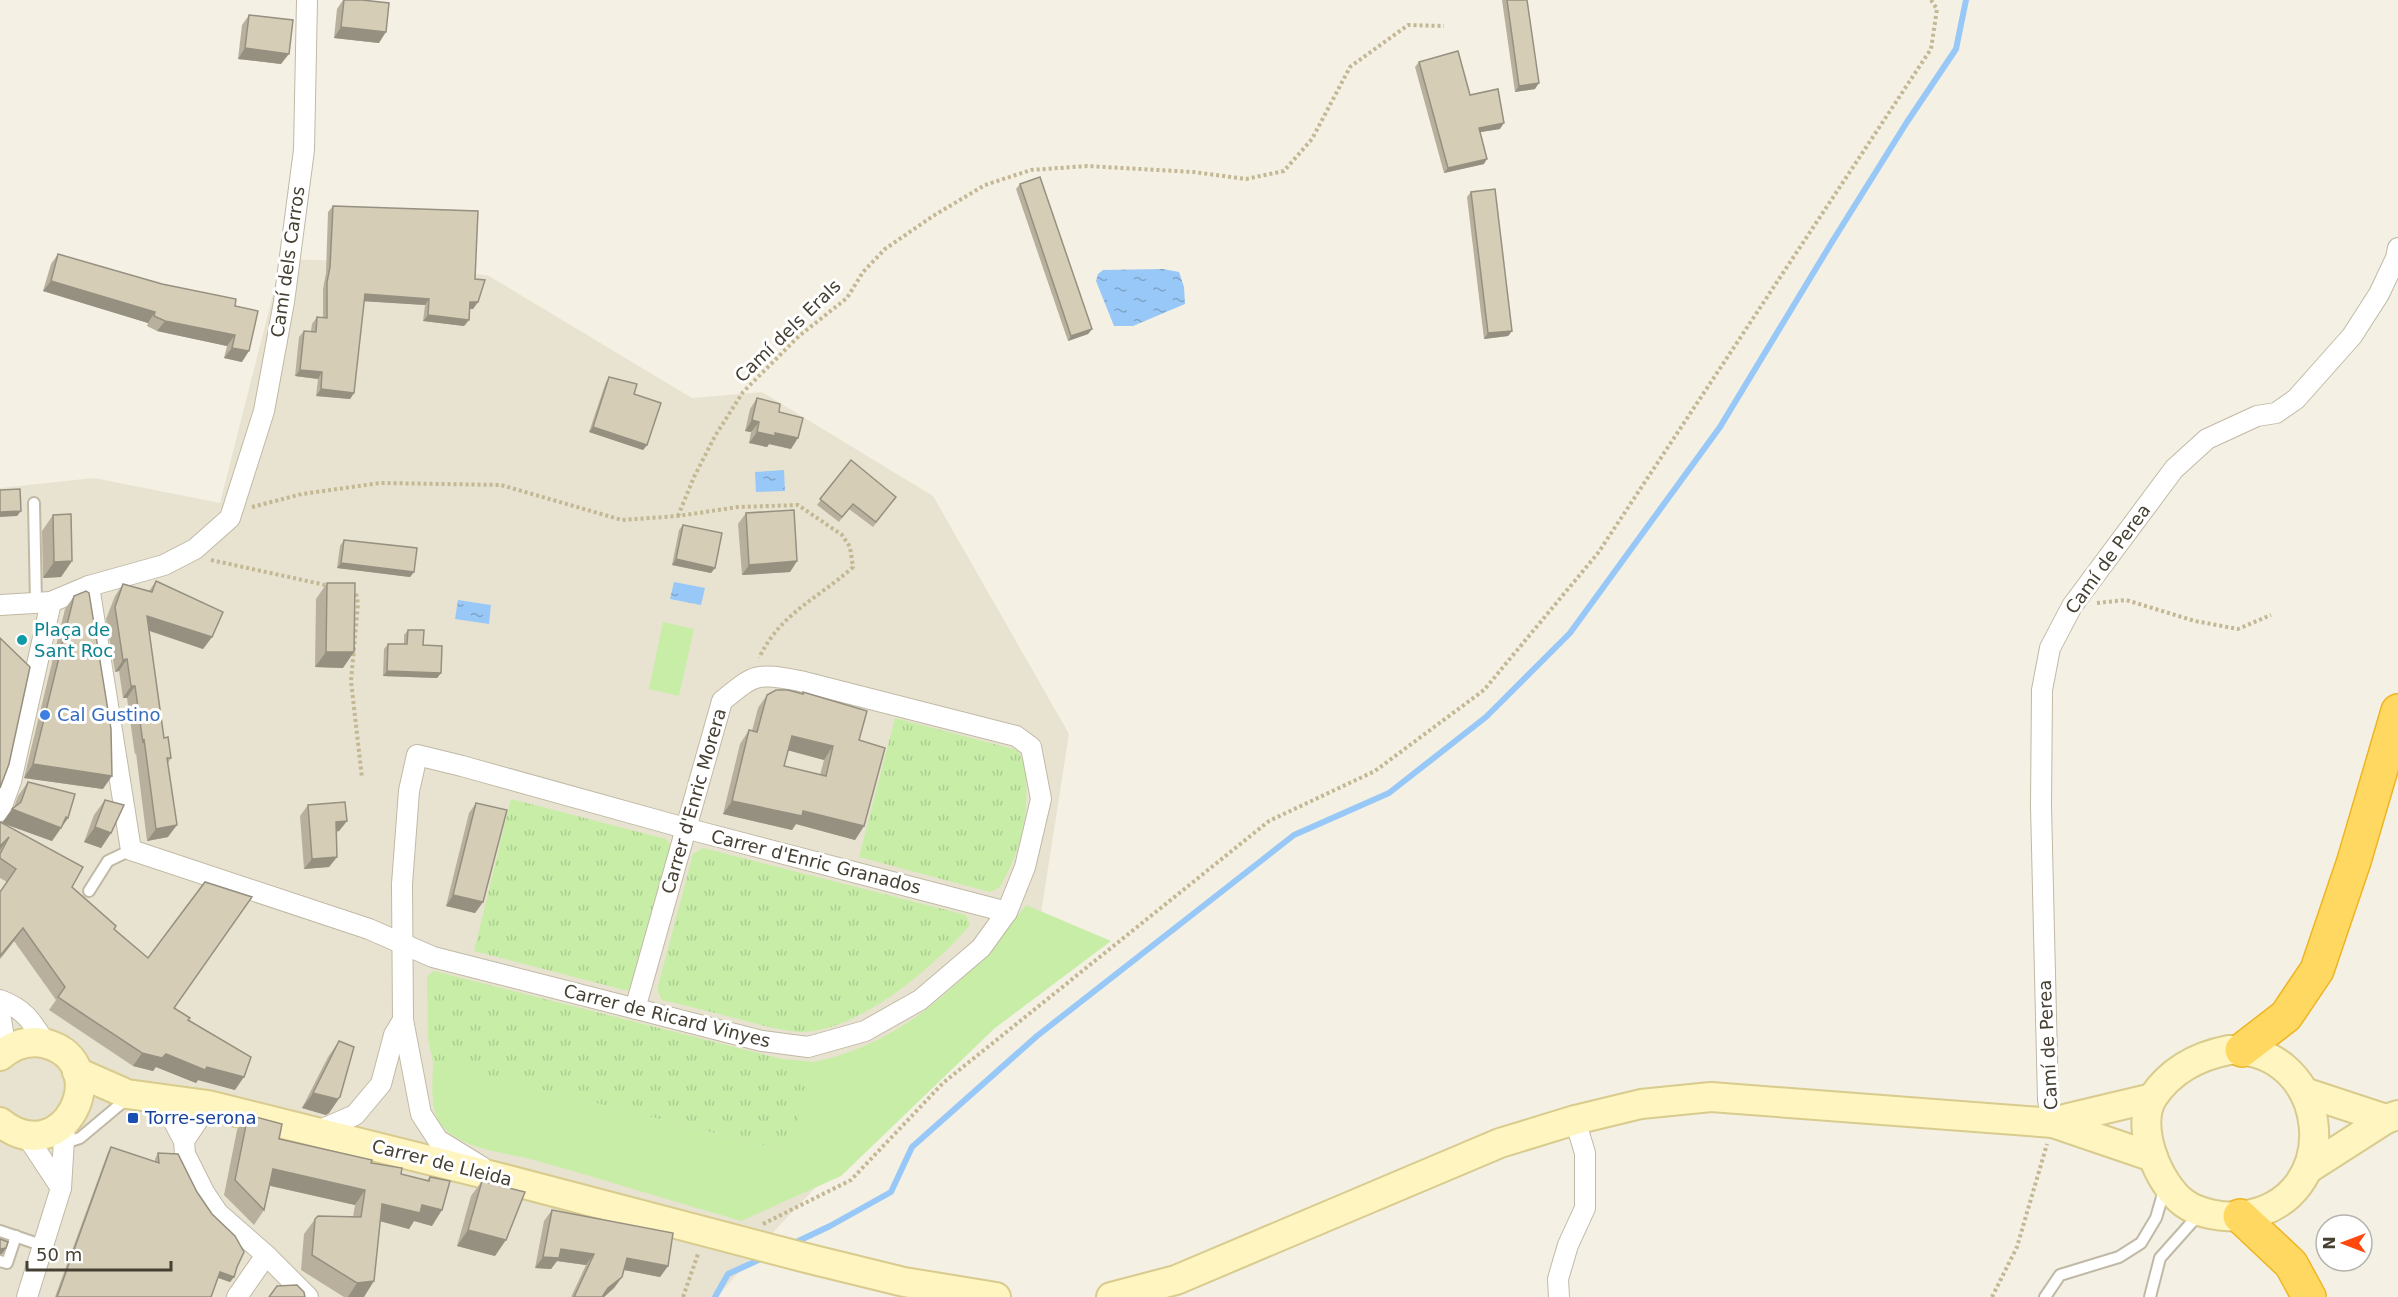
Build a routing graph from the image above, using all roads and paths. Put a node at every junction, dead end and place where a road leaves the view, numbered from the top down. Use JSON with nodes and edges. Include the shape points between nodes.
{"nodes":[{"id":1,"x":306,"y":0,"type":"edge"},
{"id":2,"x":1931,"y":0,"type":"edge"},
{"id":3,"x":1444,"y":26,"type":"dead end"},
{"id":4,"x":2398,"y":248,"type":"edge"},
{"id":5,"x":34,"y":503,"type":"dead end"},
{"id":6,"x":678,"y":516,"type":"junction"},
{"id":7,"x":230,"y":518,"type":"junction"},
{"id":8,"x":184,"y":555,"type":"junction"},
{"id":9,"x":89,"y":586,"type":"junction"},
{"id":10,"x":336,"y":587,"type":"edge"},
{"id":11,"x":346,"y":589,"type":"edge"},
{"id":12,"x":44,"y":602,"type":"junction"},
{"id":13,"x":0,"y":605,"type":"edge"},
{"id":14,"x":2072,"y":606,"type":"junction"},
{"id":15,"x":2271,"y":615,"type":"dead end"},
{"id":16,"x":18,"y":660,"type":"edge"},
{"id":17,"x":37,"y":675,"type":"junction"},
{"id":18,"x":750,"y":678,"type":"junction"},
{"id":19,"x":2398,"y":711,"type":"edge"},
{"id":20,"x":362,"y":778,"type":"dead end"},
{"id":21,"x":0,"y":811,"type":"edge"},
{"id":22,"x":685,"y":828,"type":"junction"},
{"id":23,"x":130,"y":850,"type":"junction"},
{"id":24,"x":89,"y":891,"type":"dead end"},
{"id":25,"x":1007,"y":912,"type":"junction"},
{"id":26,"x":402,"y":944,"type":"junction"},
{"id":27,"x":0,"y":1000,"type":"edge"},
{"id":28,"x":635,"y":1009,"type":"junction"},
{"id":29,"x":0,"y":1013,"type":"edge"},
{"id":30,"x":403,"y":1020,"type":"junction"},
{"id":31,"x":46,"y":1044,"type":"junction"},
{"id":32,"x":2242,"y":1050,"type":"junction"},
{"id":33,"x":0,"y":1056,"type":"edge"},
{"id":34,"x":77,"y":1072,"type":"junction"},
{"id":35,"x":2304,"y":1092,"type":"junction"},
{"id":36,"x":129,"y":1095,"type":"junction"},
{"id":37,"x":161,"y":1097,"type":"junction"},
{"id":38,"x":2152,"y":1098,"type":"junction"},
{"id":39,"x":208,"y":1105,"type":"junction"},
{"id":40,"x":2392,"y":1117,"type":"edge"},
{"id":41,"x":1575,"y":1120,"type":"junction"},
{"id":42,"x":0,"y":1122,"type":"edge"},
{"id":43,"x":2053,"y":1123,"type":"junction"},
{"id":44,"x":318,"y":1131,"type":"junction"},
{"id":45,"x":52,"y":1136,"type":"junction"},
{"id":46,"x":184,"y":1141,"type":"junction"},
{"id":47,"x":2153,"y":1157,"type":"junction"},
{"id":48,"x":2308,"y":1169,"type":"junction"},
{"id":49,"x":497,"y":1177,"type":"junction"},
{"id":50,"x":2166,"y":1184,"type":"junction"},
{"id":51,"x":61,"y":1188,"type":"junction"},
{"id":52,"x":2202,"y":1211,"type":"junction"},
{"id":53,"x":2241,"y":1216,"type":"junction"},
{"id":54,"x":0,"y":1231,"type":"edge"},
{"id":55,"x":710,"y":1232,"type":"junction"},
{"id":56,"x":16,"y":1236,"type":"junction"},
{"id":57,"x":747,"y":1241,"type":"junction"},
{"id":58,"x":44,"y":1246,"type":"junction"},
{"id":59,"x":267,"y":1256,"type":"junction"},
{"id":60,"x":0,"y":1261,"type":"edge"},
{"id":61,"x":307,"y":1296,"type":"edge"},
{"id":62,"x":27,"y":1297,"type":"edge"},
{"id":63,"x":237,"y":1297,"type":"edge"},
{"id":64,"x":683,"y":1297,"type":"edge"},
{"id":65,"x":996,"y":1297,"type":"edge"},
{"id":66,"x":1111,"y":1297,"type":"edge"},
{"id":67,"x":1559,"y":1297,"type":"edge"},
{"id":68,"x":1992,"y":1297,"type":"edge"},
{"id":69,"x":2045,"y":1297,"type":"edge"},
{"id":70,"x":2150,"y":1297,"type":"edge"},
{"id":71,"x":2309,"y":1297,"type":"edge"}],
"edges":[{"from":1,"to":7,"type":"street","name":"Camí dels Carros","via":[[304,150],[285,302],[264,411]]},
{"from":2,"to":57,"type":"path","via":[[1937,9],[1931,49],[1598,553],[1484,690],[1375,771],[1269,821],[943,1083],[851,1180],[768,1221]]},
{"from":3,"to":6,"type":"path","name":"Camí dels Erals","via":[[1408,24],[1350,67],[1312,139],[1284,171],[1246,179],[1087,166],[1031,170],[985,186],[933,216],[885,249],[847,298],[799,336],[743,392],[714,436]]},
{"from":4,"to":14,"type":"street","name":"Camí de Perea","via":[[2379,294],[2352,336],[2296,399],[2276,413],[2257,416],[2198,446],[2174,469]]},
{"from":5,"to":12,"type":"lane"},
{"from":6,"to":7,"type":"path","via":[[622,520],[501,484],[380,483],[303,494],[250,508]]},
{"from":6,"to":18,"type":"path","via":[[738,507],[798,505],[842,535],[850,547],[853,567],[782,622],[766,643]]},
{"from":7,"to":8,"type":"street"},
{"from":8,"to":9,"type":"street","via":[[164,565]]},
{"from":8,"to":10,"type":"path"},
{"from":9,"to":12,"type":"street"},
{"from":9,"to":23,"type":"street"},
{"from":11,"to":20,"type":"path","via":[[356,594],[358,604],[351,681]]},
{"from":12,"to":13,"type":"street"},
{"from":12,"to":17,"type":"street"},
{"from":14,"to":15,"type":"path","via":[[2126,600],[2194,621],[2238,629]]},
{"from":14,"to":43,"type":"street","name":"Camí de Perea","via":[[2050,648],[2042,690],[2042,908],[2048,1100]]},
{"from":16,"to":17,"type":"street"},
{"from":17,"to":21,"type":"street"},
{"from":18,"to":22,"type":"street","name":"Carrer d'Enric Morera","via":[[722,701]]},
{"from":18,"to":25,"type":"street","name":"Carrer de Ricard Vinyes","via":[[771,676],[800,681],[1016,736],[1031,747],[1041,799],[1025,867]]},
{"from":19,"to":32,"type":"highway","via":[[2317,970],[2286,1016]]},
{"from":22,"to":25,"type":"street","name":"Carrer d'Enric Granados"},
{"from":22,"to":26,"type":"street","name":"Carrer d'Enric Granados","via":[[417,755],[409,791]]},
{"from":22,"to":28,"type":"street","name":"Carrer d'Enric Morera"},
{"from":23,"to":24,"type":"lane","via":[[108,861]]},
{"from":23,"to":26,"type":"street","name":"Carrer de Ricard Vinyes","via":[[369,929]]},
{"from":25,"to":28,"type":"street","name":"Carrer de Ricard Vinyes","via":[[981,948],[920,1000],[865,1031],[808,1047],[762,1041]]},
{"from":26,"to":28,"type":"street","name":"Carrer de Ricard Vinyes","via":[[433,957]]},
{"from":26,"to":30,"type":"street"},
{"from":27,"to":31,"type":"street","via":[[19,1008]]},
{"from":29,"to":33,"type":"street","via":[[4,1038]]},
{"from":30,"to":44,"type":"street","via":[[394,1035],[381,1084],[355,1115]]},
{"from":30,"to":49,"type":"street","via":[[421,1113],[438,1140]]},
{"from":31,"to":33,"type":"main road","via":[[22,1044]]},
{"from":31,"to":34,"type":"main road","via":[[65,1054]]},
{"from":32,"to":35,"type":"main road","via":[[2283,1068]]},
{"from":32,"to":38,"type":"main road","via":[[2195,1059]]},
{"from":34,"to":36,"type":"main road","name":"Carrer de Lleida"},
{"from":34,"to":45,"type":"main road","via":[[80,1085]]},
{"from":35,"to":40,"type":"main road"},
{"from":35,"to":48,"type":"main road","via":[[2313,1116],[2315,1142]]},
{"from":36,"to":37,"type":"main road","name":"Carrer de Lleida"},
{"from":36,"to":45,"type":"main road","name":"Carrer de Lleida"},
{"from":37,"to":39,"type":"main road","name":"Carrer de Lleida"},
{"from":37,"to":46,"type":"street"},
{"from":38,"to":43,"type":"main road"},
{"from":38,"to":47,"type":"main road","via":[[2147,1133]]},
{"from":39,"to":44,"type":"main road","name":"Carrer de Lleida"},
{"from":39,"to":46,"type":"street"},
{"from":40,"to":48,"type":"main road"},
{"from":41,"to":43,"type":"main road","via":[[1641,1104],[1712,1097]]},
{"from":41,"to":66,"type":"main road","via":[[1500,1143],[1176,1280]]},
{"from":41,"to":67,"type":"street","via":[[1585,1153],[1585,1208],[1558,1279]]},
{"from":42,"to":45,"type":"main road","via":[[8,1128]]},
{"from":43,"to":47,"type":"main road"},
{"from":43,"to":68,"type":"path","via":[[2017,1247]]},
{"from":44,"to":49,"type":"main road","name":"Carrer de Lleida"},
{"from":45,"to":51,"type":"street"},
{"from":45,"to":51,"type":"street"},
{"from":46,"to":59,"type":"street","via":[[185,1154],[218,1213]]},
{"from":47,"to":50,"type":"main road"},
{"from":48,"to":53,"type":"main road","via":[[2292,1194],[2268,1209]]},
{"from":49,"to":55,"type":"main road","name":"Carrer de Lleida"},
{"from":50,"to":52,"type":"main road","via":[[2185,1204]]},
{"from":50,"to":69,"type":"lane","via":[[2156,1218],[2141,1243],[2119,1257],[2060,1275]]},
{"from":51,"to":58,"type":"street"},
{"from":52,"to":53,"type":"main road"},
{"from":52,"to":70,"type":"lane","via":[[2160,1258]]},
{"from":53,"to":71,"type":"highway","via":[[2291,1264]]},
{"from":54,"to":56,"type":"lane"},
{"from":55,"to":57,"type":"main road","name":"Carrer de Lleida"},
{"from":55,"to":64,"type":"path"},
{"from":56,"to":58,"type":"lane"},
{"from":56,"to":60,"type":"lane","via":[[7,1263]]},
{"from":57,"to":65,"type":"main road","name":"Carrer de Lleida","via":[[904,1282]]},
{"from":58,"to":62,"type":"street"},
{"from":59,"to":61,"type":"street"},
{"from":59,"to":63,"type":"street"}]}
